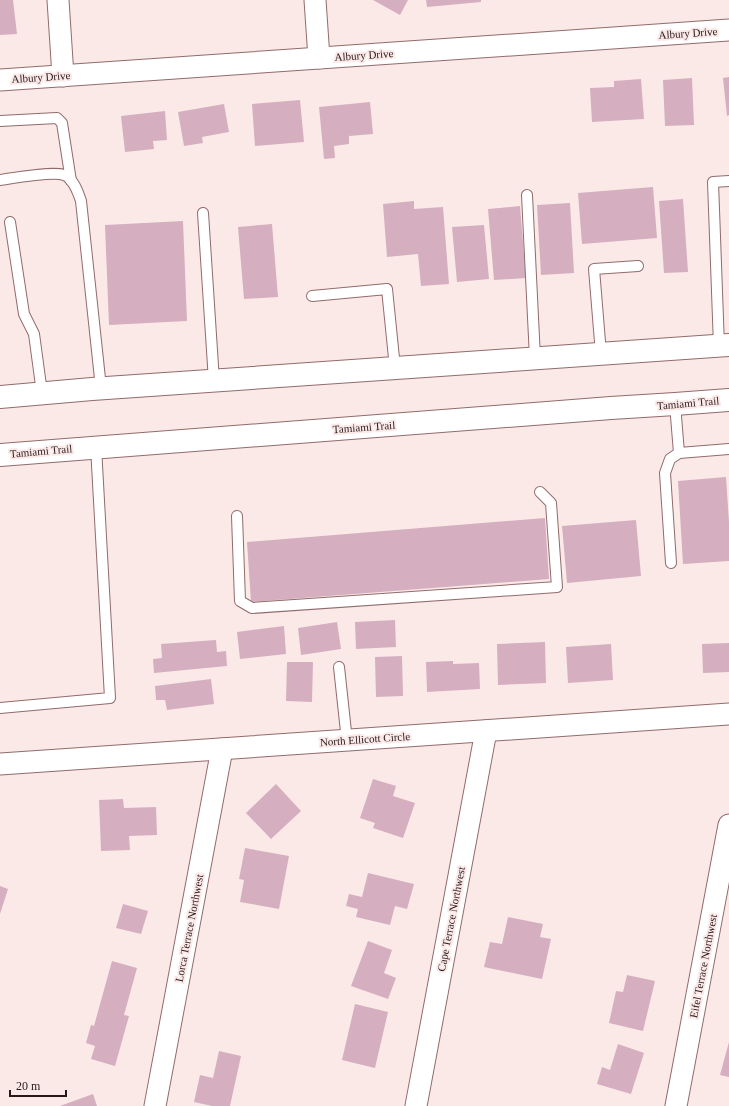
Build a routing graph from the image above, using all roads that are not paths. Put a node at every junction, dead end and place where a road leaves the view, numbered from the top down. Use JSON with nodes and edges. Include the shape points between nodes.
{"nodes":[{"id":1,"x":58,"y":0,"type":"edge"},
{"id":2,"x":315,"y":0,"type":"edge"},
{"id":3,"x":729,"y":30,"type":"edge"},
{"id":4,"x":319,"y":58,"type":"junction"},
{"id":5,"x":63,"y":76,"type":"junction"},
{"id":6,"x":0,"y":80,"type":"edge"},
{"id":7,"x":0,"y":121,"type":"edge"},
{"id":8,"x":0,"y":180,"type":"edge"},
{"id":9,"x":71,"y":181,"type":"junction"},
{"id":10,"x":729,"y":181,"type":"edge"},
{"id":11,"x":527,"y":195,"type":"dead end"},
{"id":12,"x":203,"y":213,"type":"dead end"},
{"id":13,"x":10,"y":222,"type":"dead end"},
{"id":14,"x":638,"y":266,"type":"dead end"},
{"id":15,"x":312,"y":296,"type":"dead end"},
{"id":16,"x":724,"y":345,"type":"edge"},
{"id":17,"x":601,"y":354,"type":"junction"},
{"id":18,"x":535,"y":358,"type":"junction"},
{"id":19,"x":394,"y":368,"type":"junction"},
{"id":20,"x":214,"y":380,"type":"junction"},
{"id":21,"x":101,"y":388,"type":"junction"},
{"id":22,"x":42,"y":393,"type":"junction"},
{"id":23,"x":0,"y":397,"type":"edge"},
{"id":24,"x":729,"y":400,"type":"edge"},
{"id":25,"x":675,"y":404,"type":"junction"},
{"id":26,"x":96,"y":447,"type":"junction"},
{"id":27,"x":729,"y":449,"type":"edge"},
{"id":28,"x":680,"y":453,"type":"junction"},
{"id":29,"x":0,"y":455,"type":"edge"},
{"id":30,"x":540,"y":492,"type":"dead end"},
{"id":31,"x":237,"y":516,"type":"dead end"},
{"id":32,"x":671,"y":562,"type":"dead end"},
{"id":33,"x":340,"y":667,"type":"dead end"},
{"id":34,"x":0,"y":708,"type":"edge"},
{"id":35,"x":729,"y":714,"type":"edge"},
{"id":36,"x":486,"y":731,"type":"junction"},
{"id":37,"x":347,"y":741,"type":"junction"},
{"id":38,"x":222,"y":749,"type":"junction"},
{"id":39,"x":0,"y":764,"type":"edge"},
{"id":40,"x":729,"y":825,"type":"edge"},
{"id":41,"x":155,"y":1106,"type":"edge"},
{"id":42,"x":416,"y":1106,"type":"edge"},
{"id":43,"x":676,"y":1106,"type":"edge"}],
"edges":[{"from":1,"to":5,"type":"street"},
{"from":2,"to":4,"type":"street"},
{"from":3,"to":4,"type":"street","name":"Albury Drive"},
{"from":4,"to":5,"type":"street","name":"Albury Drive"},
{"from":5,"to":6,"type":"street","name":"Albury Drive"},
{"from":7,"to":9,"type":"lane","via":[[57,118],[62,123]]},
{"from":8,"to":9,"type":"lane","via":[[50,174],[64,175]]},
{"from":9,"to":21,"type":"lane","via":[[82,201]]},
{"from":10,"to":16,"type":"lane","via":[[713,182]]},
{"from":11,"to":18,"type":"lane"},
{"from":12,"to":20,"type":"lane"},
{"from":13,"to":22,"type":"lane","via":[[24,314],[34,334]]},
{"from":14,"to":17,"type":"lane","via":[[594,269]]},
{"from":15,"to":19,"type":"lane","via":[[387,289]]},
{"from":16,"to":17,"type":"main road"},
{"from":17,"to":18,"type":"main road"},
{"from":18,"to":19,"type":"main road"},
{"from":19,"to":20,"type":"main road"},
{"from":20,"to":21,"type":"main road"},
{"from":21,"to":22,"type":"main road"},
{"from":22,"to":23,"type":"main road"},
{"from":24,"to":25,"type":"main road","name":"Tamiami Trail"},
{"from":25,"to":26,"type":"main road","name":"Tamiami Trail"},
{"from":25,"to":28,"type":"lane"},
{"from":26,"to":29,"type":"main road","name":"Tamiami Trail"},
{"from":26,"to":34,"type":"lane","via":[[110,698]]},
{"from":27,"to":28,"type":"lane"},
{"from":28,"to":32,"type":"lane","via":[[670,459],[665,473]]},
{"from":30,"to":31,"type":"lane","via":[[551,503],[557,586],[252,608],[240,601]]},
{"from":33,"to":37,"type":"lane"},
{"from":35,"to":36,"type":"street","name":"North Ellicott Circle"},
{"from":36,"to":37,"type":"street","name":"North Ellicott Circle"},
{"from":36,"to":42,"type":"street","name":"Cape Terrace Northwest"},
{"from":37,"to":38,"type":"street","name":"North Ellicott Circle"},
{"from":38,"to":39,"type":"street","name":"North Ellicott Circle"},
{"from":38,"to":41,"type":"street","name":"Lorca Terrace Northwest"},
{"from":40,"to":43,"type":"street","name":"Eifel Terrace Northwest"}]}
